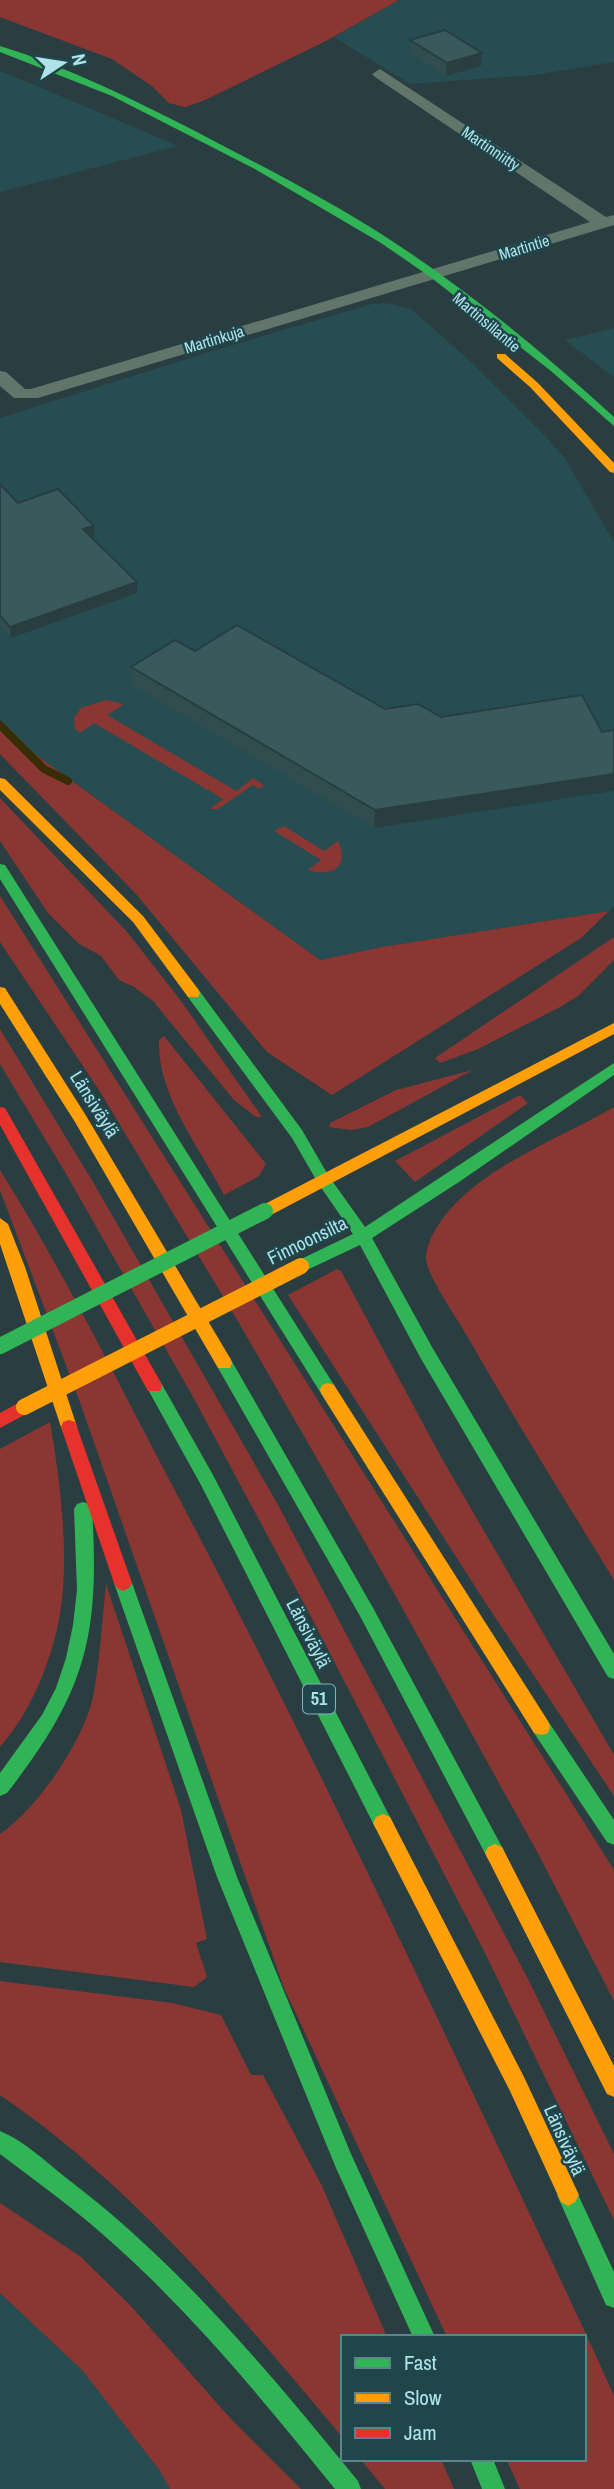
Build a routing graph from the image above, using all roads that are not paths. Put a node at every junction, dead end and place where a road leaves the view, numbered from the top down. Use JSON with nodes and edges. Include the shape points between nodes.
{"nodes":[{"id":1,"x":0,"y":49,"type":"edge"},
{"id":2,"x":0,"y":60,"type":"edge"},
{"id":3,"x":380,"y":74,"type":"dead end"},
{"id":4,"x":143,"y":110,"type":"junction"},
{"id":5,"x":328,"y":210,"type":"junction"},
{"id":6,"x":608,"y":221,"type":"edge"},
{"id":7,"x":376,"y":256,"type":"dead end"},
{"id":8,"x":433,"y":274,"type":"junction"},
{"id":9,"x":402,"y":277,"type":"junction"},
{"id":10,"x":424,"y":293,"type":"dead end"},
{"id":11,"x":489,"y":345,"type":"dead end"},
{"id":12,"x":0,"y":376,"type":"edge"},
{"id":13,"x":614,"y":423,"type":"edge"},
{"id":14,"x":614,"y":470,"type":"edge"},
{"id":15,"x":0,"y":782,"type":"edge"},
{"id":16,"x":0,"y":868,"type":"edge"},
{"id":17,"x":0,"y":992,"type":"edge"},
{"id":18,"x":614,"y":1028,"type":"edge"},
{"id":19,"x":611,"y":1070,"type":"edge"},
{"id":20,"x":0,"y":1112,"type":"edge"},
{"id":21,"x":323,"y":1180,"type":"junction"},
{"id":22,"x":0,"y":1224,"type":"edge"},
{"id":23,"x":363,"y":1236,"type":"junction"},
{"id":24,"x":0,"y":1346,"type":"edge"},
{"id":25,"x":0,"y":1421,"type":"edge"},
{"id":26,"x":77,"y":1452,"type":"junction"},
{"id":27,"x":614,"y":1671,"type":"edge"},
{"id":28,"x":0,"y":1787,"type":"edge"},
{"id":29,"x":614,"y":1836,"type":"edge"},
{"id":30,"x":614,"y":2087,"type":"edge"},
{"id":31,"x":0,"y":2141,"type":"edge"},
{"id":32,"x":614,"y":2297,"type":"edge"},
{"id":33,"x":423,"y":2335,"type":"edge"},
{"id":34,"x":482,"y":2461,"type":"edge"},
{"id":35,"x":350,"y":2489,"type":"edge"},
{"id":36,"x":494,"y":2489,"type":"edge"}],
"edges":[{"from":1,"to":4,"type":"main road","name":"Martinsillantie","via":[[115,94]]},
{"from":2,"to":4,"type":"main road","name":"Martinsillantie","via":[[106,101]]},
{"from":3,"to":6,"type":"street","name":"Martinniitty"},
{"from":4,"to":5,"type":"main road","name":"Martinsillantie","via":[[222,148]]},
{"from":5,"to":7,"type":"main road","name":"Martinsillantie"},
{"from":5,"to":8,"type":"main road","name":"Martinsillantie"},
{"from":6,"to":8,"type":"street","name":"Martintie"},
{"from":8,"to":9,"type":"street","name":"Martinkuja"},
{"from":8,"to":13,"type":"main road","name":"Martinsillantie","via":[[555,369]]},
{"from":9,"to":10,"type":"main road","name":"Martinsillantie"},
{"from":9,"to":12,"type":"street","name":"Martinkuja","via":[[32,394],[20,394]]},
{"from":11,"to":14,"type":"main road","name":"Martinsillantie"},
{"from":15,"to":21,"type":"main road","via":[[138,919],[297,1134]]},
{"from":16,"to":29,"type":"main road","via":[[507,1675]]},
{"from":17,"to":30,"type":"main road","name":"Länsiväylä","via":[[110,1168],[279,1457],[443,1754]]},
{"from":18,"to":21,"type":"main road"},
{"from":19,"to":23,"type":"main road","name":"Finnoonsilta"},
{"from":20,"to":32,"type":"main road","name":"Länsiväylä","number":"51","via":[[207,1480],[517,2084]]},
{"from":21,"to":23,"type":"main road"},
{"from":21,"to":24,"type":"main road","bridge":true},
{"from":22,"to":26,"type":"main road"},
{"from":23,"to":25,"type":"main road","name":"Finnoonsilta","bridge":true},
{"from":23,"to":27,"type":"main road"},
{"from":26,"to":28,"type":"main road","via":[[88,1562],[81,1635],[63,1695],[30,1751]]},
{"from":26,"to":33,"type":"main road","via":[[227,1877],[343,2161]]},
{"from":31,"to":35,"type":"main road","via":[[90,2209],[172,2285],[271,2392]]},
{"from":34,"to":36,"type":"main road"}]}
